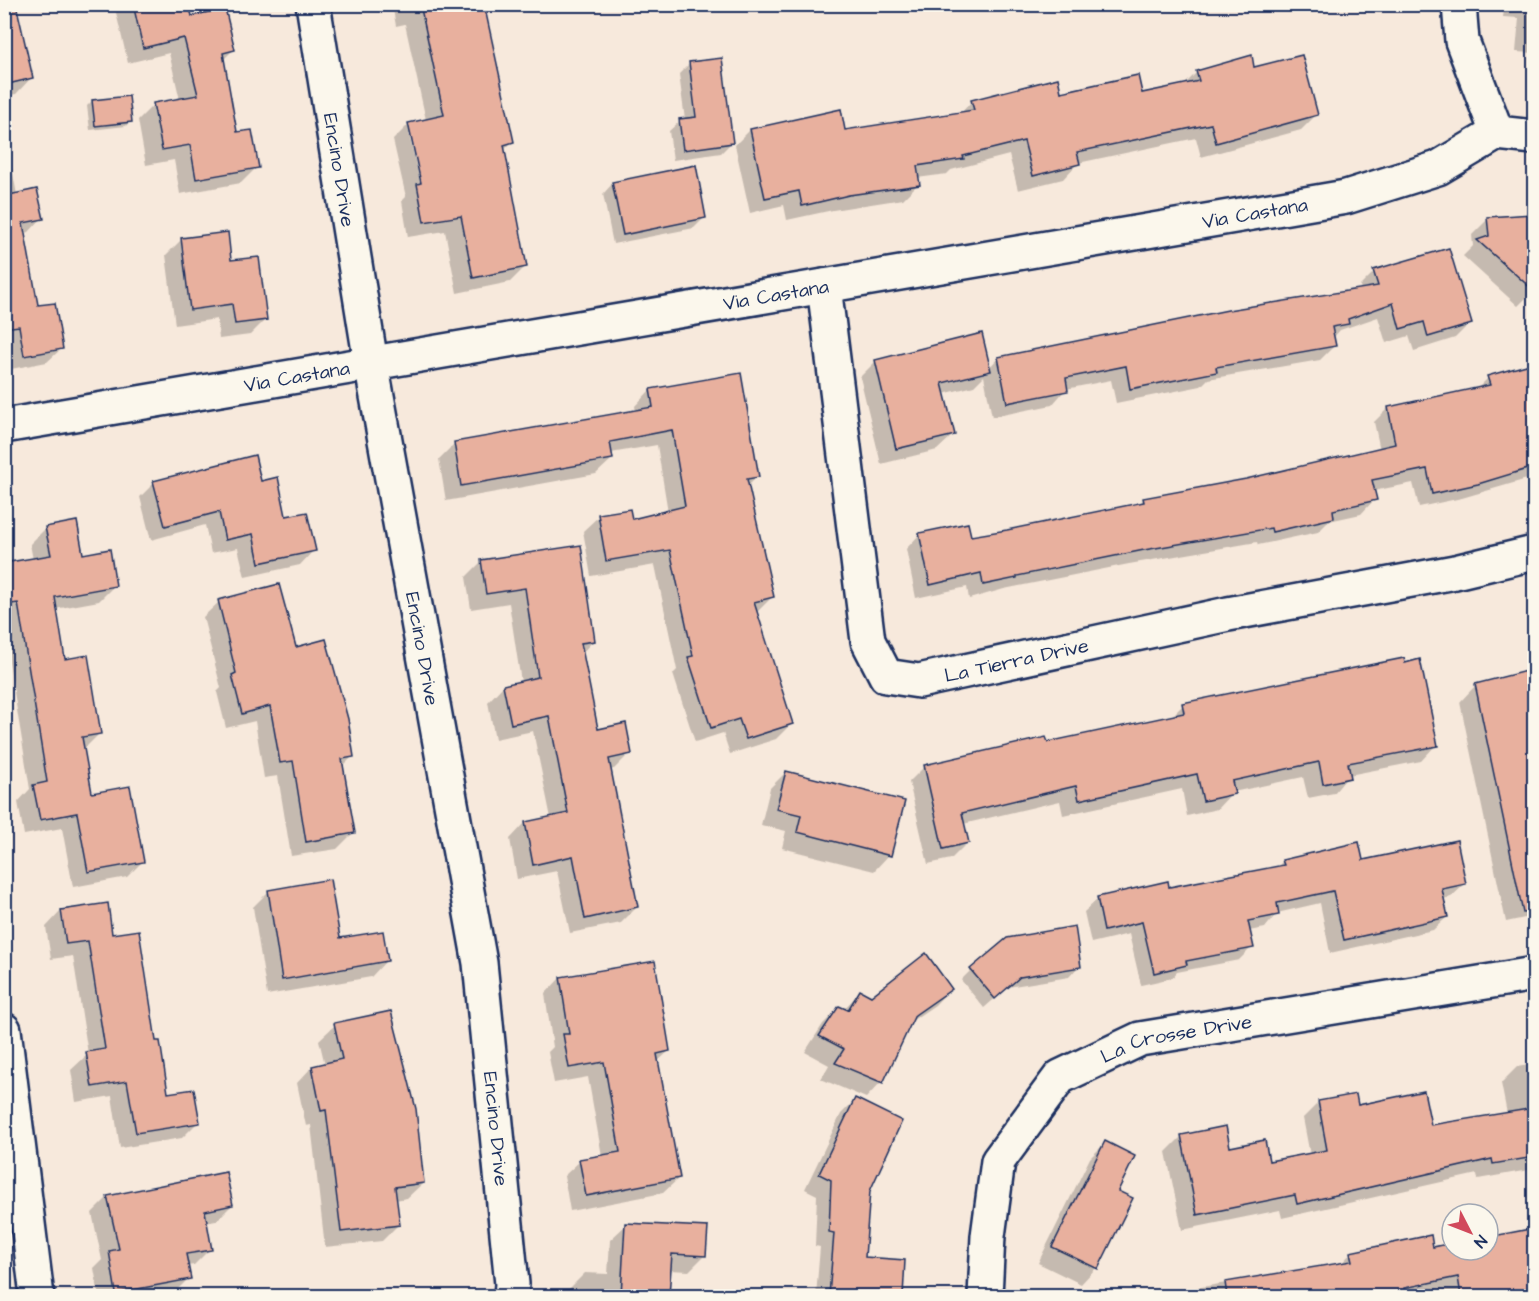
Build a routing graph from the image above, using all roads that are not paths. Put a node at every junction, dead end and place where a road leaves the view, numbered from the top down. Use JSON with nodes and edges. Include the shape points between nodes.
{"nodes":[{"id":1,"x":313,"y":4,"type":"edge"},
{"id":2,"x":1459,"y":4,"type":"edge"},
{"id":3,"x":1497,"y":133,"type":"junction"},
{"id":4,"x":1534,"y":137,"type":"edge"},
{"id":5,"x":824,"y":286,"type":"junction"},
{"id":6,"x":371,"y":363,"type":"junction"},
{"id":7,"x":4,"y":426,"type":"edge"},
{"id":8,"x":1534,"y":553,"type":"edge"},
{"id":9,"x":1534,"y":974,"type":"edge"},
{"id":10,"x":4,"y":1030,"type":"edge"},
{"id":11,"x":37,"y":1296,"type":"edge"},
{"id":12,"x":512,"y":1296,"type":"edge"},
{"id":13,"x":985,"y":1296,"type":"edge"}],
"edges":[{"from":1,"to":6,"type":"street","name":"Encino Drive"},
{"from":2,"to":3,"type":"street","via":[[1462,41]]},
{"from":3,"to":4,"type":"street"},
{"from":3,"to":5,"type":"street","name":"Via Castana","via":[[1437,168],[1346,197]]},
{"from":5,"to":6,"type":"street","name":"Via Castana"},
{"from":5,"to":8,"type":"street","name":"La Tierra Drive","via":[[868,641],[886,676],[919,681]]},
{"from":6,"to":7,"type":"street","name":"Via Castana"},
{"from":6,"to":12,"type":"street","name":"Encino Drive","via":[[480,963]]},
{"from":9,"to":13,"type":"street","name":"La Crosse Drive","via":[[1140,1039],[1060,1077],[998,1161]]},
{"from":10,"to":11,"type":"street"}]}
